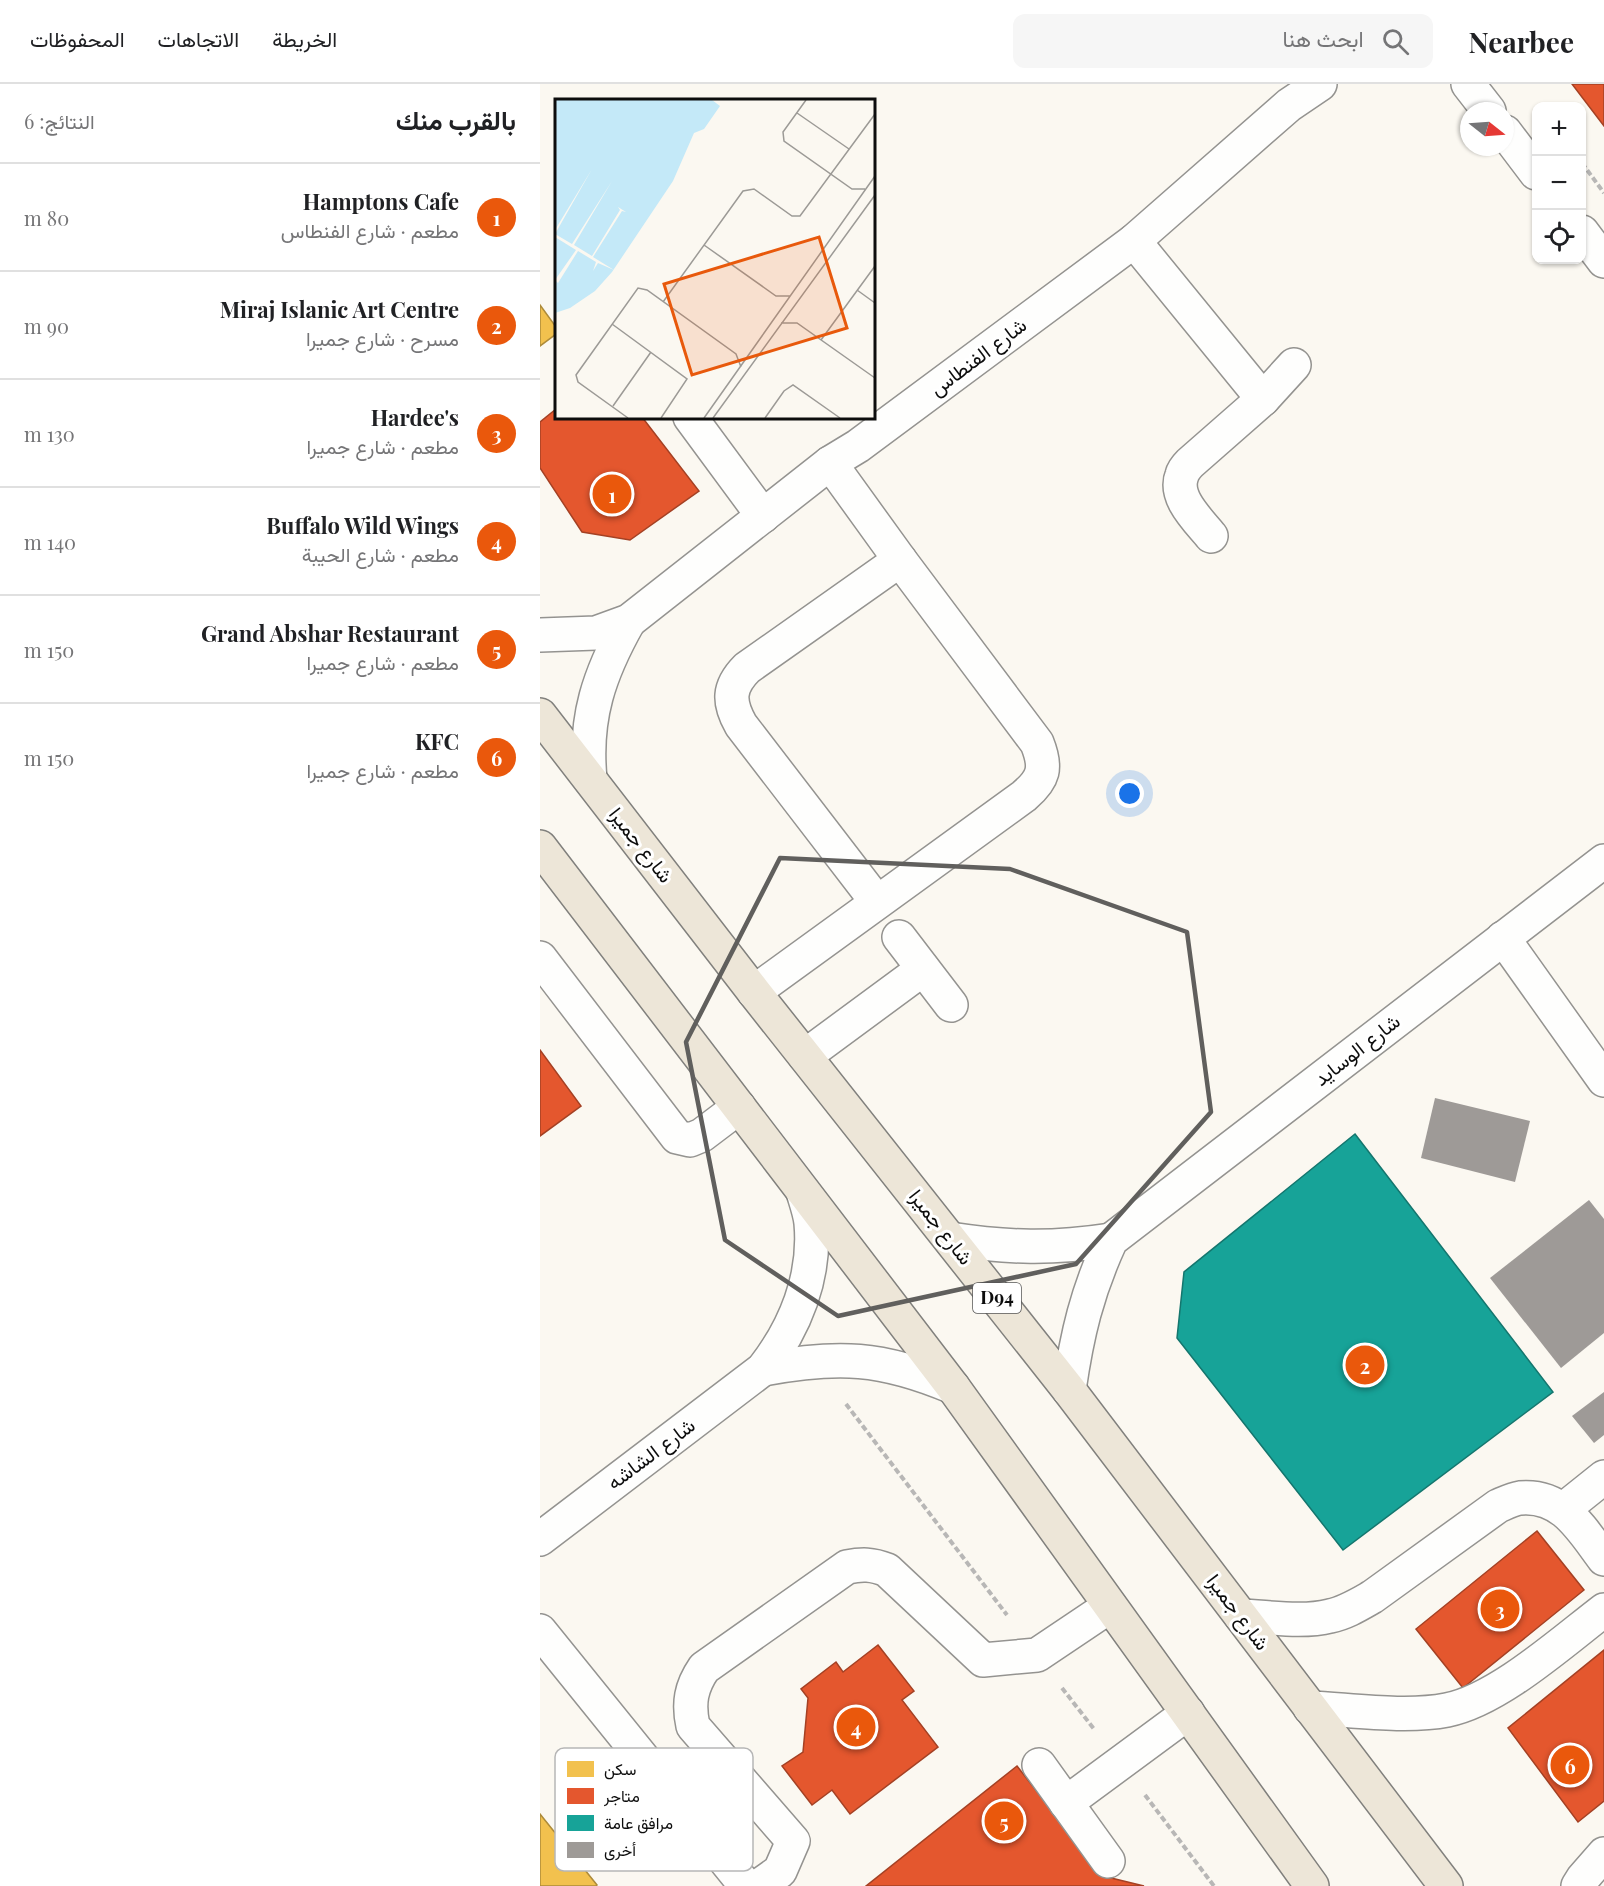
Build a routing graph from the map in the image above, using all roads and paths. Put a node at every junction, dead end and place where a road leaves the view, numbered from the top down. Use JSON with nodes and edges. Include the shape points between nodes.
{"nodes":[{"id":1,"x":1320,"y":84,"type":"edge"},
{"id":2,"x":1468,"y":84,"type":"edge"},
{"id":3,"x":1482,"y":102,"type":"edge"},
{"id":4,"x":1514,"y":144,"type":"edge"},
{"id":5,"x":1532,"y":168,"type":"edge"},
{"id":6,"x":1586,"y":170,"type":"edge"},
{"id":7,"x":1604,"y":193,"type":"edge"},
{"id":8,"x":1586,"y":238,"type":"edge"},
{"id":9,"x":1134,"y":240,"type":"junction"},
{"id":10,"x":1604,"y":261,"type":"edge"},
{"id":11,"x":1294,"y":365,"type":"dead end"},
{"id":12,"x":1263,"y":399,"type":"junction"},
{"id":13,"x":691,"y":418,"type":"edge"},
{"id":14,"x":830,"y":464,"type":"junction"},
{"id":15,"x":763,"y":516,"type":"junction"},
{"id":16,"x":1210,"y":536,"type":"dead end"},
{"id":17,"x":900,"y":560,"type":"junction"},
{"id":18,"x":629,"y":621,"type":"junction"},
{"id":19,"x":540,"y":635,"type":"edge"},
{"id":20,"x":540,"y":715,"type":"edge"},
{"id":21,"x":590,"y":779,"type":"junction"},
{"id":22,"x":540,"y":847,"type":"edge"},
{"id":23,"x":1604,"y":861,"type":"edge"},
{"id":24,"x":877,"y":902,"type":"junction"},
{"id":25,"x":899,"y":937,"type":"dead end"},
{"id":26,"x":1503,"y":938,"type":"junction"},
{"id":27,"x":540,"y":958,"type":"edge"},
{"id":28,"x":923,"y":969,"type":"junction"},
{"id":29,"x":754,"y":992,"type":"junction"},
{"id":30,"x":951,"y":1005,"type":"dead end"},
{"id":31,"x":805,"y":1056,"type":"junction"},
{"id":32,"x":1604,"y":1080,"type":"edge"},
{"id":33,"x":739,"y":1107,"type":"junction"},
{"id":34,"x":803,"y":1192,"type":"junction"},
{"id":35,"x":950,"y":1239,"type":"junction"},
{"id":36,"x":1112,"y":1240,"type":"junction"},
{"id":37,"x":763,"y":1370,"type":"junction"},
{"id":38,"x":953,"y":1387,"type":"junction"},
{"id":39,"x":1069,"y":1390,"type":"junction"},
{"id":40,"x":1604,"y":1477,"type":"edge"},
{"id":41,"x":1564,"y":1509,"type":"junction"},
{"id":42,"x":542,"y":1533,"type":"edge"},
{"id":43,"x":1604,"y":1560,"type":"edge"},
{"id":44,"x":1110,"y":1606,"type":"junction"},
{"id":45,"x":1604,"y":1610,"type":"edge"},
{"id":46,"x":1241,"y":1616,"type":"junction"},
{"id":47,"x":540,"y":1631,"type":"edge"},
{"id":48,"x":1310,"y":1708,"type":"junction"},
{"id":49,"x":1188,"y":1713,"type":"junction"},
{"id":50,"x":635,"y":1748,"type":"edge"},
{"id":51,"x":712,"y":1748,"type":"edge"},
{"id":52,"x":1039,"y":1765,"type":"dead end"},
{"id":53,"x":753,"y":1795,"type":"edge"},
{"id":54,"x":1066,"y":1803,"type":"junction"},
{"id":55,"x":1604,"y":1854,"type":"edge"},
{"id":56,"x":1108,"y":1861,"type":"dead end"},
{"id":57,"x":734,"y":1871,"type":"edge"},
{"id":58,"x":746,"y":1886,"type":"edge"},
{"id":59,"x":759,"y":1886,"type":"edge"},
{"id":60,"x":1312,"y":1886,"type":"edge"},
{"id":61,"x":1446,"y":1886,"type":"edge"},
{"id":62,"x":1578,"y":1886,"type":"edge"}],
"edges":[{"from":1,"to":9,"type":"street","name":"شارع الفنطاس","via":[[1289,105]]},
{"from":2,"to":3,"type":"street"},
{"from":4,"to":5,"type":"street"},
{"from":6,"to":7,"type":"path"},
{"from":8,"to":10,"type":"street"},
{"from":9,"to":12,"type":"street"},
{"from":9,"to":14,"type":"street","name":"شارع الفنطاس"},
{"from":11,"to":12,"type":"street"},
{"from":12,"to":16,"type":"street","via":[[1182,474],[1180,489],[1184,501]]},
{"from":13,"to":15,"type":"street"},
{"from":14,"to":15,"type":"street","name":"شارع الفنطاس"},
{"from":14,"to":17,"type":"street"},
{"from":15,"to":18,"type":"street","name":"شارع الفنطاس"},
{"from":17,"to":24,"type":"street","via":[[1037,743],[1042,773],[1036,786],[1024,796]]},
{"from":17,"to":24,"type":"street","via":[[747,668],[733,687],[731,698],[741,725]]},
{"from":18,"to":19,"type":"street","name":"شارع الفنطاس","via":[[596,633]]},
{"from":18,"to":21,"type":"street","name":"شارع الفنطاس","via":[[595,698],[587,752]]},
{"from":20,"to":21,"type":"main road","name":"شارع جميرا","number":"D94"},
{"from":21,"to":29,"type":"main road","name":"شارع جميرا","number":"D94"},
{"from":22,"to":33,"type":"main road"},
{"from":23,"to":26,"type":"street","name":"شارع الوسايد"},
{"from":24,"to":29,"type":"street"},
{"from":25,"to":28,"type":"street"},
{"from":26,"to":32,"type":"street"},
{"from":26,"to":36,"type":"street","name":"شارع الوسايد"},
{"from":27,"to":33,"type":"street","via":[[677,1137],[690,1140],[702,1135]]},
{"from":28,"to":30,"type":"street"},
{"from":28,"to":31,"type":"street"},
{"from":29,"to":31,"type":"main road","name":"شارع جميرا","number":"D94"},
{"from":31,"to":35,"type":"main road","name":"شارع جميرا","number":"D94"},
{"from":33,"to":34,"type":"main road"},
{"from":34,"to":37,"type":"street","name":"شارع الشاشه","via":[[811,1223],[804,1295],[778,1350]]},
{"from":34,"to":38,"type":"main road"},
{"from":35,"to":36,"type":"street","name":"شارع الوسايد","via":[[1030,1248]]},
{"from":35,"to":39,"type":"main road","name":"شارع جميرا","number":"D94"},
{"from":36,"to":39,"type":"street","name":"شارع الوسايد","via":[[1083,1313]]},
{"from":37,"to":38,"type":"street","name":"شارع الشاشه","via":[[813,1361],[849,1360],[920,1373]]},
{"from":37,"to":42,"type":"street","name":"شارع الشاشه"},
{"from":38,"to":44,"type":"main road"},
{"from":39,"to":46,"type":"main road","name":"شارع جميرا","number":"D94"},
{"from":40,"to":41,"type":"street"},
{"from":41,"to":43,"type":"street"},
{"from":41,"to":46,"type":"street","via":[[1543,1499],[1519,1498],[1498,1506],[1372,1597],[1329,1617]]},
{"from":44,"to":49,"type":"main road"},
{"from":44,"to":51,"type":"street","via":[[1037,1655],[983,1660],[887,1570],[873,1564],[847,1567],[704,1668],[694,1682],[690,1712],[693,1726]]},
{"from":45,"to":48,"type":"street","via":[[1482,1699],[1448,1710],[1413,1713]]},
{"from":46,"to":48,"type":"main road","name":"شارع جميرا","number":"D94"},
{"from":47,"to":50,"type":"street"},
{"from":48,"to":61,"type":"main road","name":"شارع جميرا","number":"D94"},
{"from":49,"to":54,"type":"street"},
{"from":49,"to":60,"type":"main road"},
{"from":52,"to":54,"type":"street"},
{"from":53,"to":59,"type":"street","via":[[793,1841],[780,1871]]},
{"from":54,"to":56,"type":"street"},
{"from":55,"to":62,"type":"street"},
{"from":57,"to":58,"type":"street"}]}
